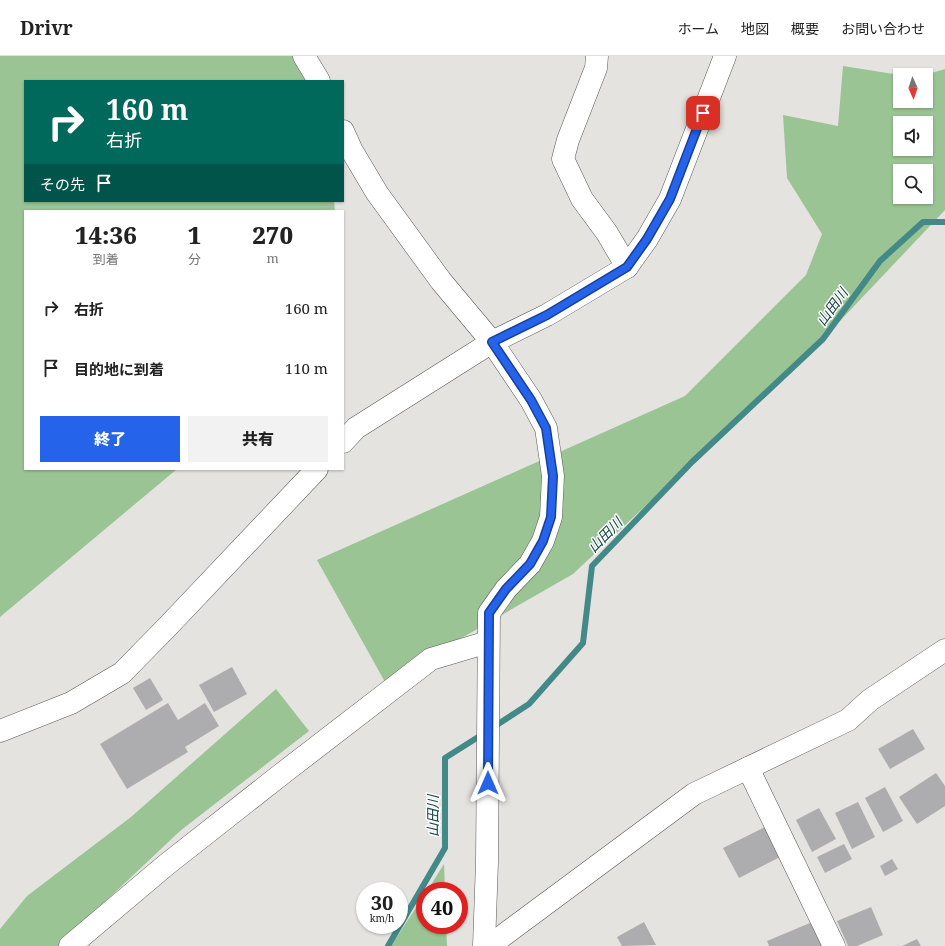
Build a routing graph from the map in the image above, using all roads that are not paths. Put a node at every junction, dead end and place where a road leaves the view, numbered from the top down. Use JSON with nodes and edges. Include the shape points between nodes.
{"nodes":[{"id":1,"x":304,"y":56,"type":"edge"},
{"id":2,"x":597,"y":56,"type":"edge"},
{"id":3,"x":725,"y":56,"type":"edge"},
{"id":4,"x":318,"y":80,"type":"edge"},
{"id":5,"x":344,"y":133,"type":"edge"},
{"id":6,"x":627,"y":267,"type":"junction"},
{"id":7,"x":492,"y":342,"type":"junction"},
{"id":8,"x":344,"y":441,"type":"edge"},
{"id":9,"x":316,"y":470,"type":"edge"},
{"id":10,"x":488,"y":642,"type":"junction"},
{"id":11,"x":944,"y":652,"type":"edge"},
{"id":12,"x":0,"y":731,"type":"edge"},
{"id":13,"x":748,"y":768,"type":"junction"},
{"id":14,"x":70,"y":946,"type":"edge"},
{"id":15,"x":484,"y":946,"type":"edge"},
{"id":16,"x":489,"y":946,"type":"edge"},
{"id":17,"x":834,"y":946,"type":"edge"}],
"edges":[{"from":1,"to":4,"type":"street"},
{"from":2,"to":6,"type":"street","via":[[596,68],[563,158],[582,199],[607,233]]},
{"from":3,"to":6,"type":"street","via":[[670,199]]},
{"from":5,"to":7,"type":"street","via":[[377,193],[441,281]]},
{"from":6,"to":7,"type":"street","via":[[547,315]]},
{"from":7,"to":8,"type":"street","via":[[356,428]]},
{"from":7,"to":10,"type":"street","via":[[531,400],[546,428],[553,476],[551,517],[543,541],[530,564],[506,589],[489,613]]},
{"from":9,"to":12,"type":"street","via":[[122,673],[71,704]]},
{"from":10,"to":14,"type":"street","via":[[431,659],[166,865]]},
{"from":10,"to":15,"type":"street"},
{"from":11,"to":13,"type":"street","via":[[870,700],[848,720]]},
{"from":13,"to":16,"type":"street","via":[[694,794]]},
{"from":13,"to":17,"type":"street"}]}
